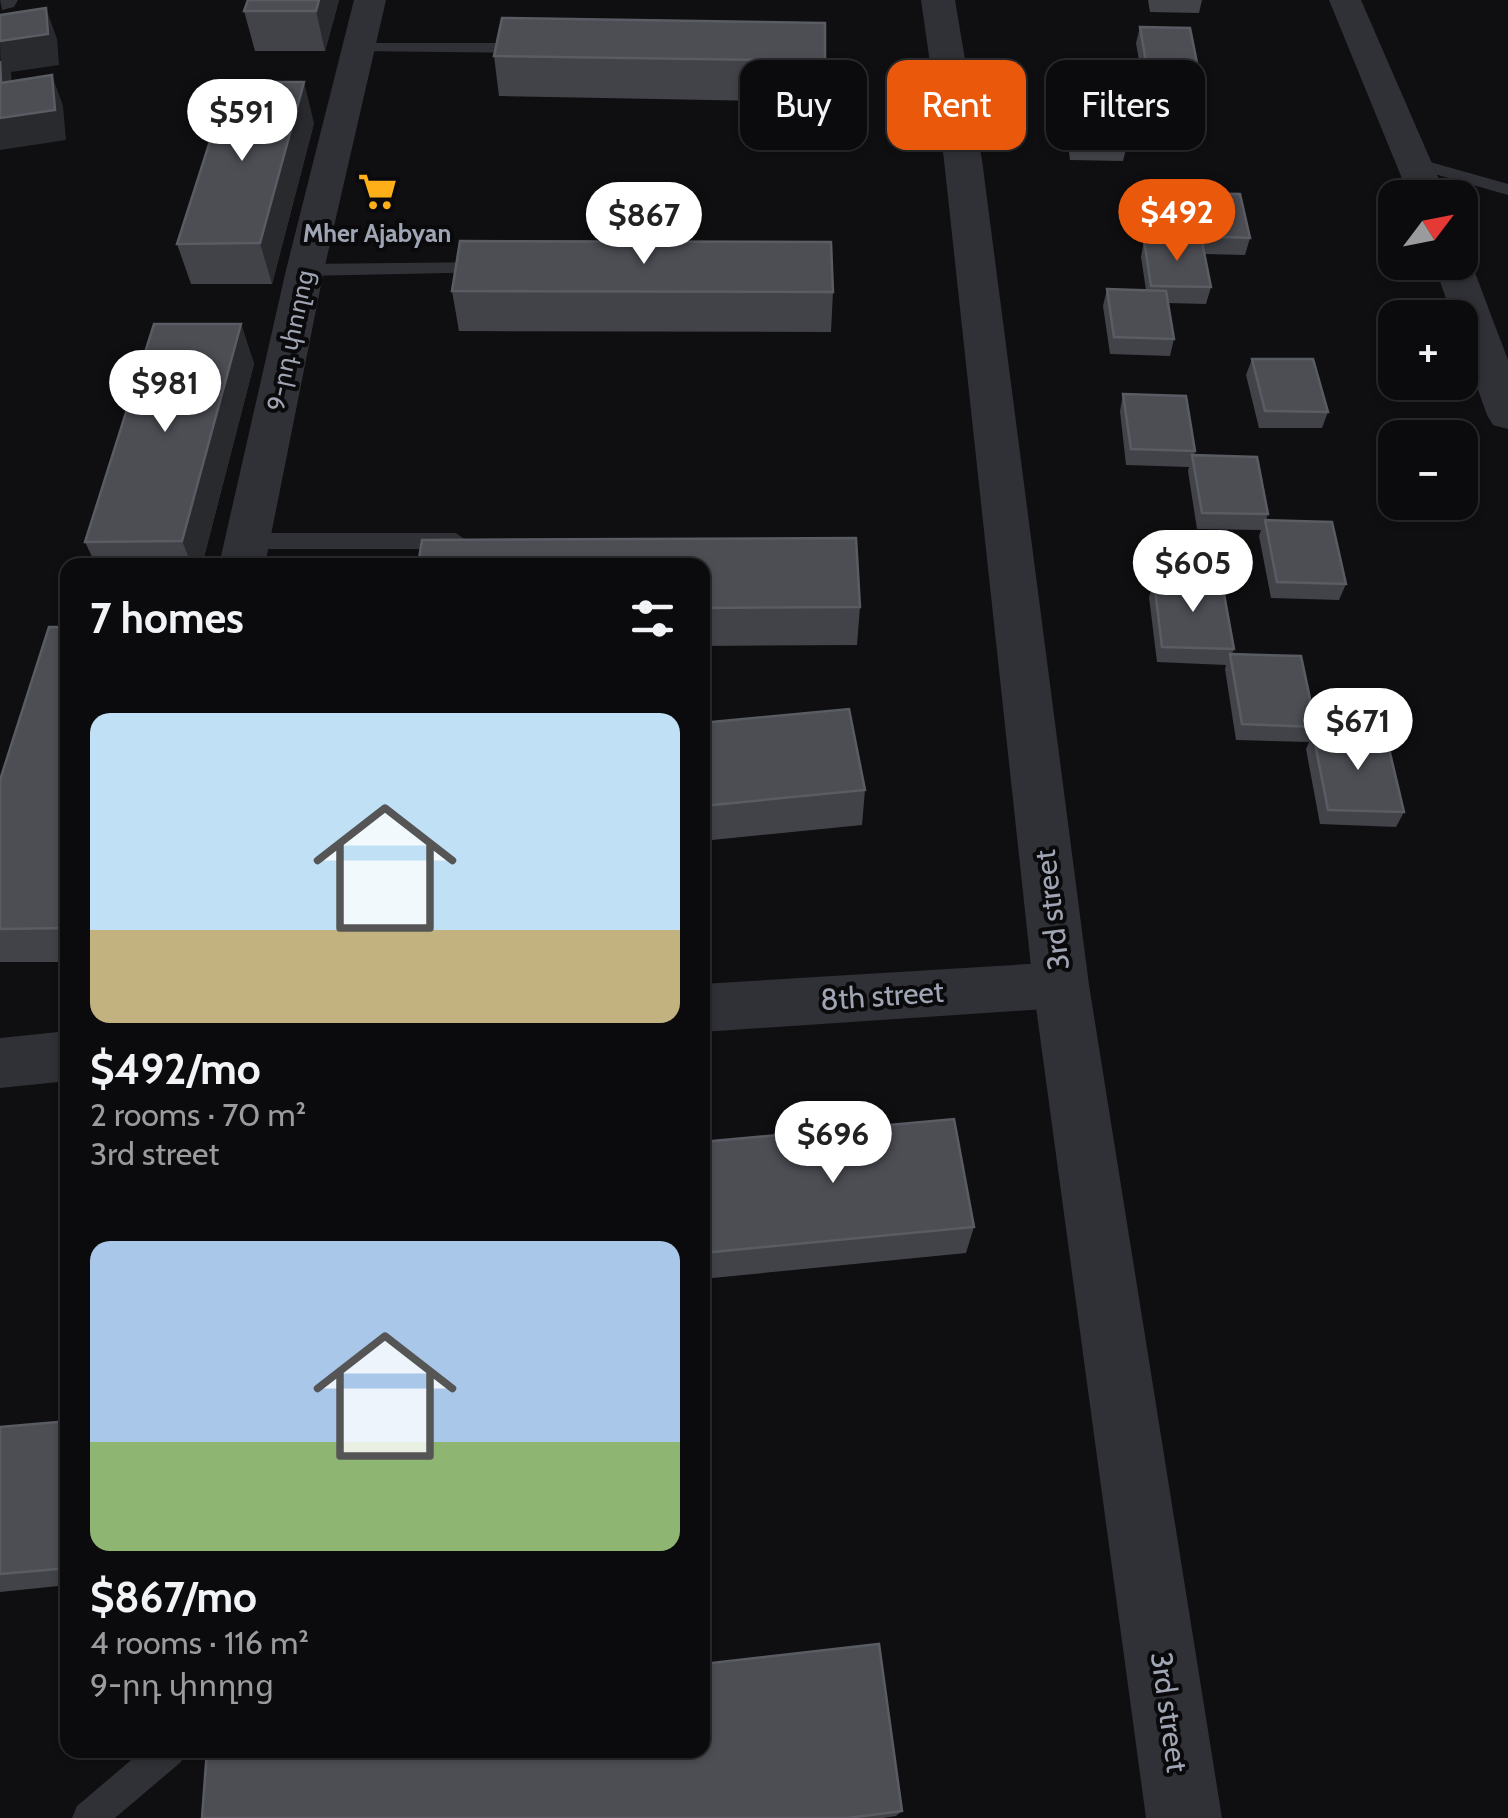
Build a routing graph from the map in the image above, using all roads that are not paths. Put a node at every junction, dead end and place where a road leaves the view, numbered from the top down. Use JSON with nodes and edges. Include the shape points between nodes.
{"nodes":[{"id":1,"x":370,"y":0,"type":"edge"},
{"id":2,"x":938,"y":0,"type":"edge"},
{"id":3,"x":1345,"y":0,"type":"edge"},
{"id":4,"x":357,"y":48,"type":"junction"},
{"id":5,"x":554,"y":48,"type":"edge"},
{"id":6,"x":1416,"y":163,"type":"junction"},
{"id":7,"x":1422,"y":180,"type":"edge"},
{"id":8,"x":1508,"y":190,"type":"edge"},
{"id":9,"x":501,"y":268,"type":"edge"},
{"id":10,"x":306,"y":270,"type":"junction"},
{"id":11,"x":1459,"y":280,"type":"edge"},
{"id":12,"x":1508,"y":415,"type":"edge"},
{"id":13,"x":484,"y":541,"type":"edge"},
{"id":14,"x":244,"y":553,"type":"edge"},
{"id":15,"x":1061,"y":985,"type":"junction"},
{"id":16,"x":710,"y":1007,"type":"edge"},
{"id":17,"x":60,"y":1057,"type":"edge"},
{"id":18,"x":0,"y":1063,"type":"edge"},
{"id":19,"x":159,"y":1758,"type":"edge"},
{"id":20,"x":89,"y":1818,"type":"edge"},
{"id":21,"x":1184,"y":1818,"type":"edge"}],
"edges":[{"from":1,"to":4,"type":"street","name":"9-րդ փողոց"},
{"from":2,"to":15,"type":"street","name":"3rd street","via":[[966,180]]},
{"from":3,"to":6,"type":"street"},
{"from":4,"to":5,"type":"lane"},
{"from":4,"to":10,"type":"street","name":"9-րդ փողոց"},
{"from":6,"to":7,"type":"street"},
{"from":6,"to":8,"type":"lane"},
{"from":9,"to":10,"type":"lane"},
{"from":10,"to":14,"type":"street","name":"9-րդ փողոց"},
{"from":11,"to":12,"type":"street"},
{"from":13,"to":14,"type":"lane"},
{"from":15,"to":16,"type":"street","name":"8th street"},
{"from":15,"to":21,"type":"street","name":"3rd street"},
{"from":17,"to":18,"type":"street"},
{"from":19,"to":20,"type":"lane"}]}
